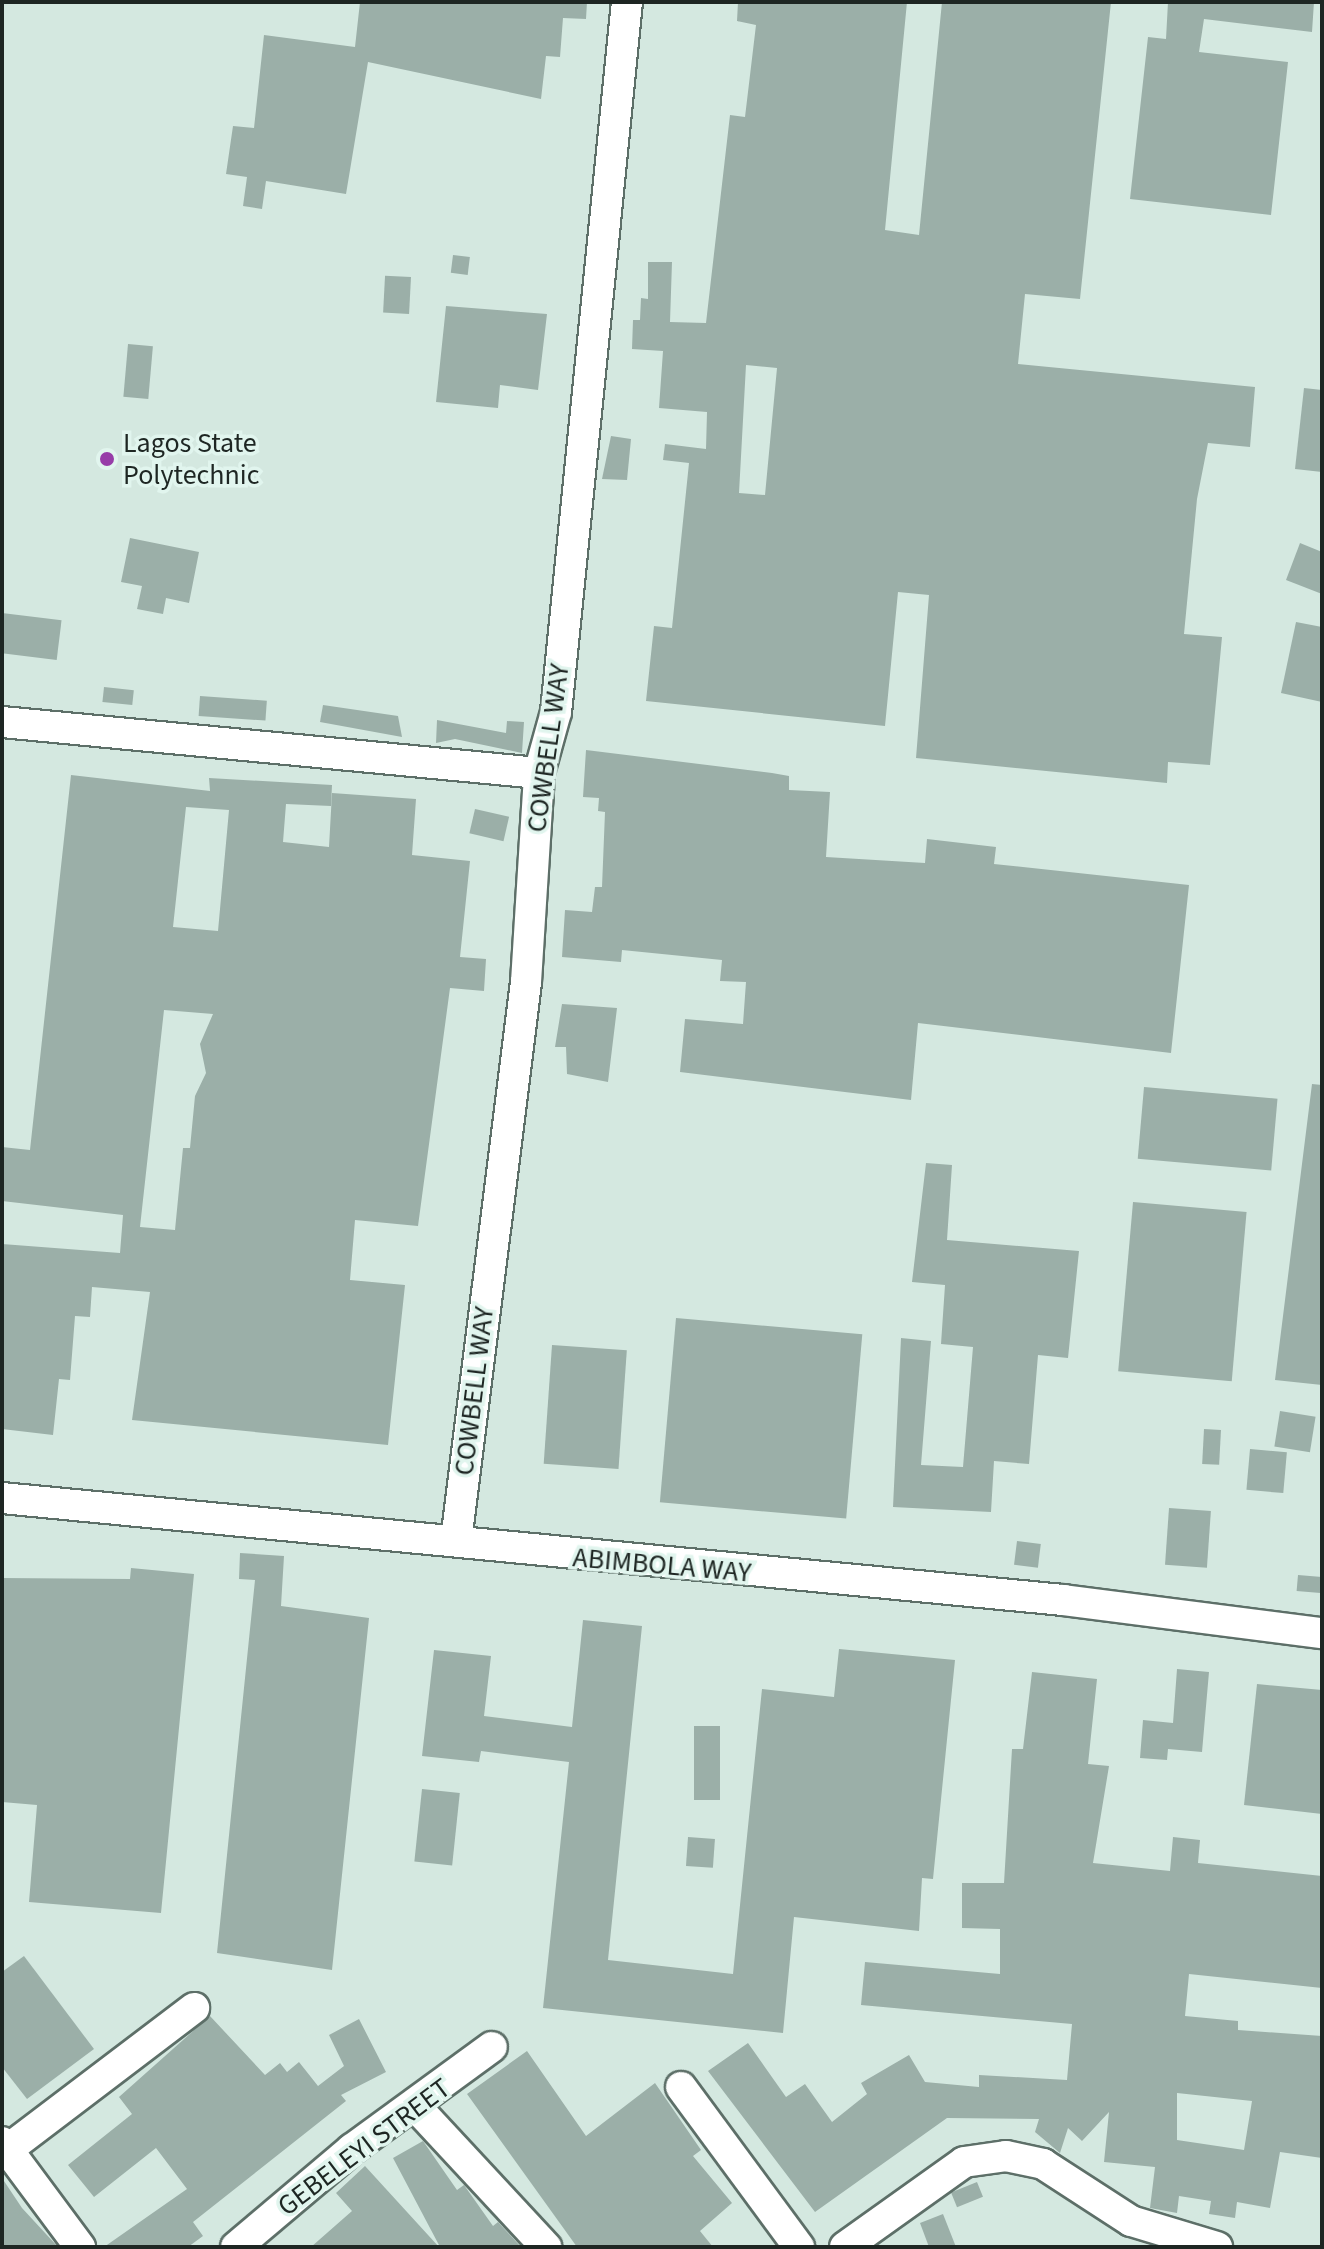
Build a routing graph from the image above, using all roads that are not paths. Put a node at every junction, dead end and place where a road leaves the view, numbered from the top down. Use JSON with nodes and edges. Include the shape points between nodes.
{"nodes":[{"id":1,"x":627,"y":2,"type":"edge"},
{"id":2,"x":2,"y":722,"type":"edge"},
{"id":3,"x":539,"y":773,"type":"junction"},
{"id":4,"x":2,"y":1498,"type":"edge"},
{"id":5,"x":456,"y":1541,"type":"junction"},
{"id":6,"x":1322,"y":1633,"type":"edge"},
{"id":7,"x":194,"y":2008,"type":"dead end"},
{"id":8,"x":492,"y":2047,"type":"dead end"},
{"id":9,"x":681,"y":2087,"type":"dead end"},
{"id":10,"x":417,"y":2108,"type":"junction"},
{"id":11,"x":5,"y":2146,"type":"edge"},
{"id":12,"x":80,"y":2247,"type":"edge"},
{"id":13,"x":236,"y":2247,"type":"edge"},
{"id":14,"x":546,"y":2247,"type":"edge"},
{"id":15,"x":799,"y":2247,"type":"edge"},
{"id":16,"x":845,"y":2247,"type":"edge"},
{"id":17,"x":1217,"y":2247,"type":"edge"}],
"edges":[{"from":1,"to":3,"type":"street","name":"COWBELL WAY","via":[[556,712]]},
{"from":2,"to":3,"type":"street"},
{"from":3,"to":5,"type":"street","name":"COWBELL WAY","via":[[526,982]]},
{"from":4,"to":5,"type":"street","name":"ABIMBOLA WAY"},
{"from":5,"to":6,"type":"street","name":"ABIMBOLA WAY"},
{"from":7,"to":11,"type":"street"},
{"from":8,"to":10,"type":"street","name":"GEBELEYI STREET"},
{"from":9,"to":15,"type":"street"},
{"from":10,"to":13,"type":"street","name":"GEBELEYI STREET","via":[[352,2149]]},
{"from":10,"to":14,"type":"street"},
{"from":11,"to":12,"type":"street"},
{"from":16,"to":17,"type":"street","via":[[964,2162],[1006,2156],[1043,2164],[1131,2221]]}]}
